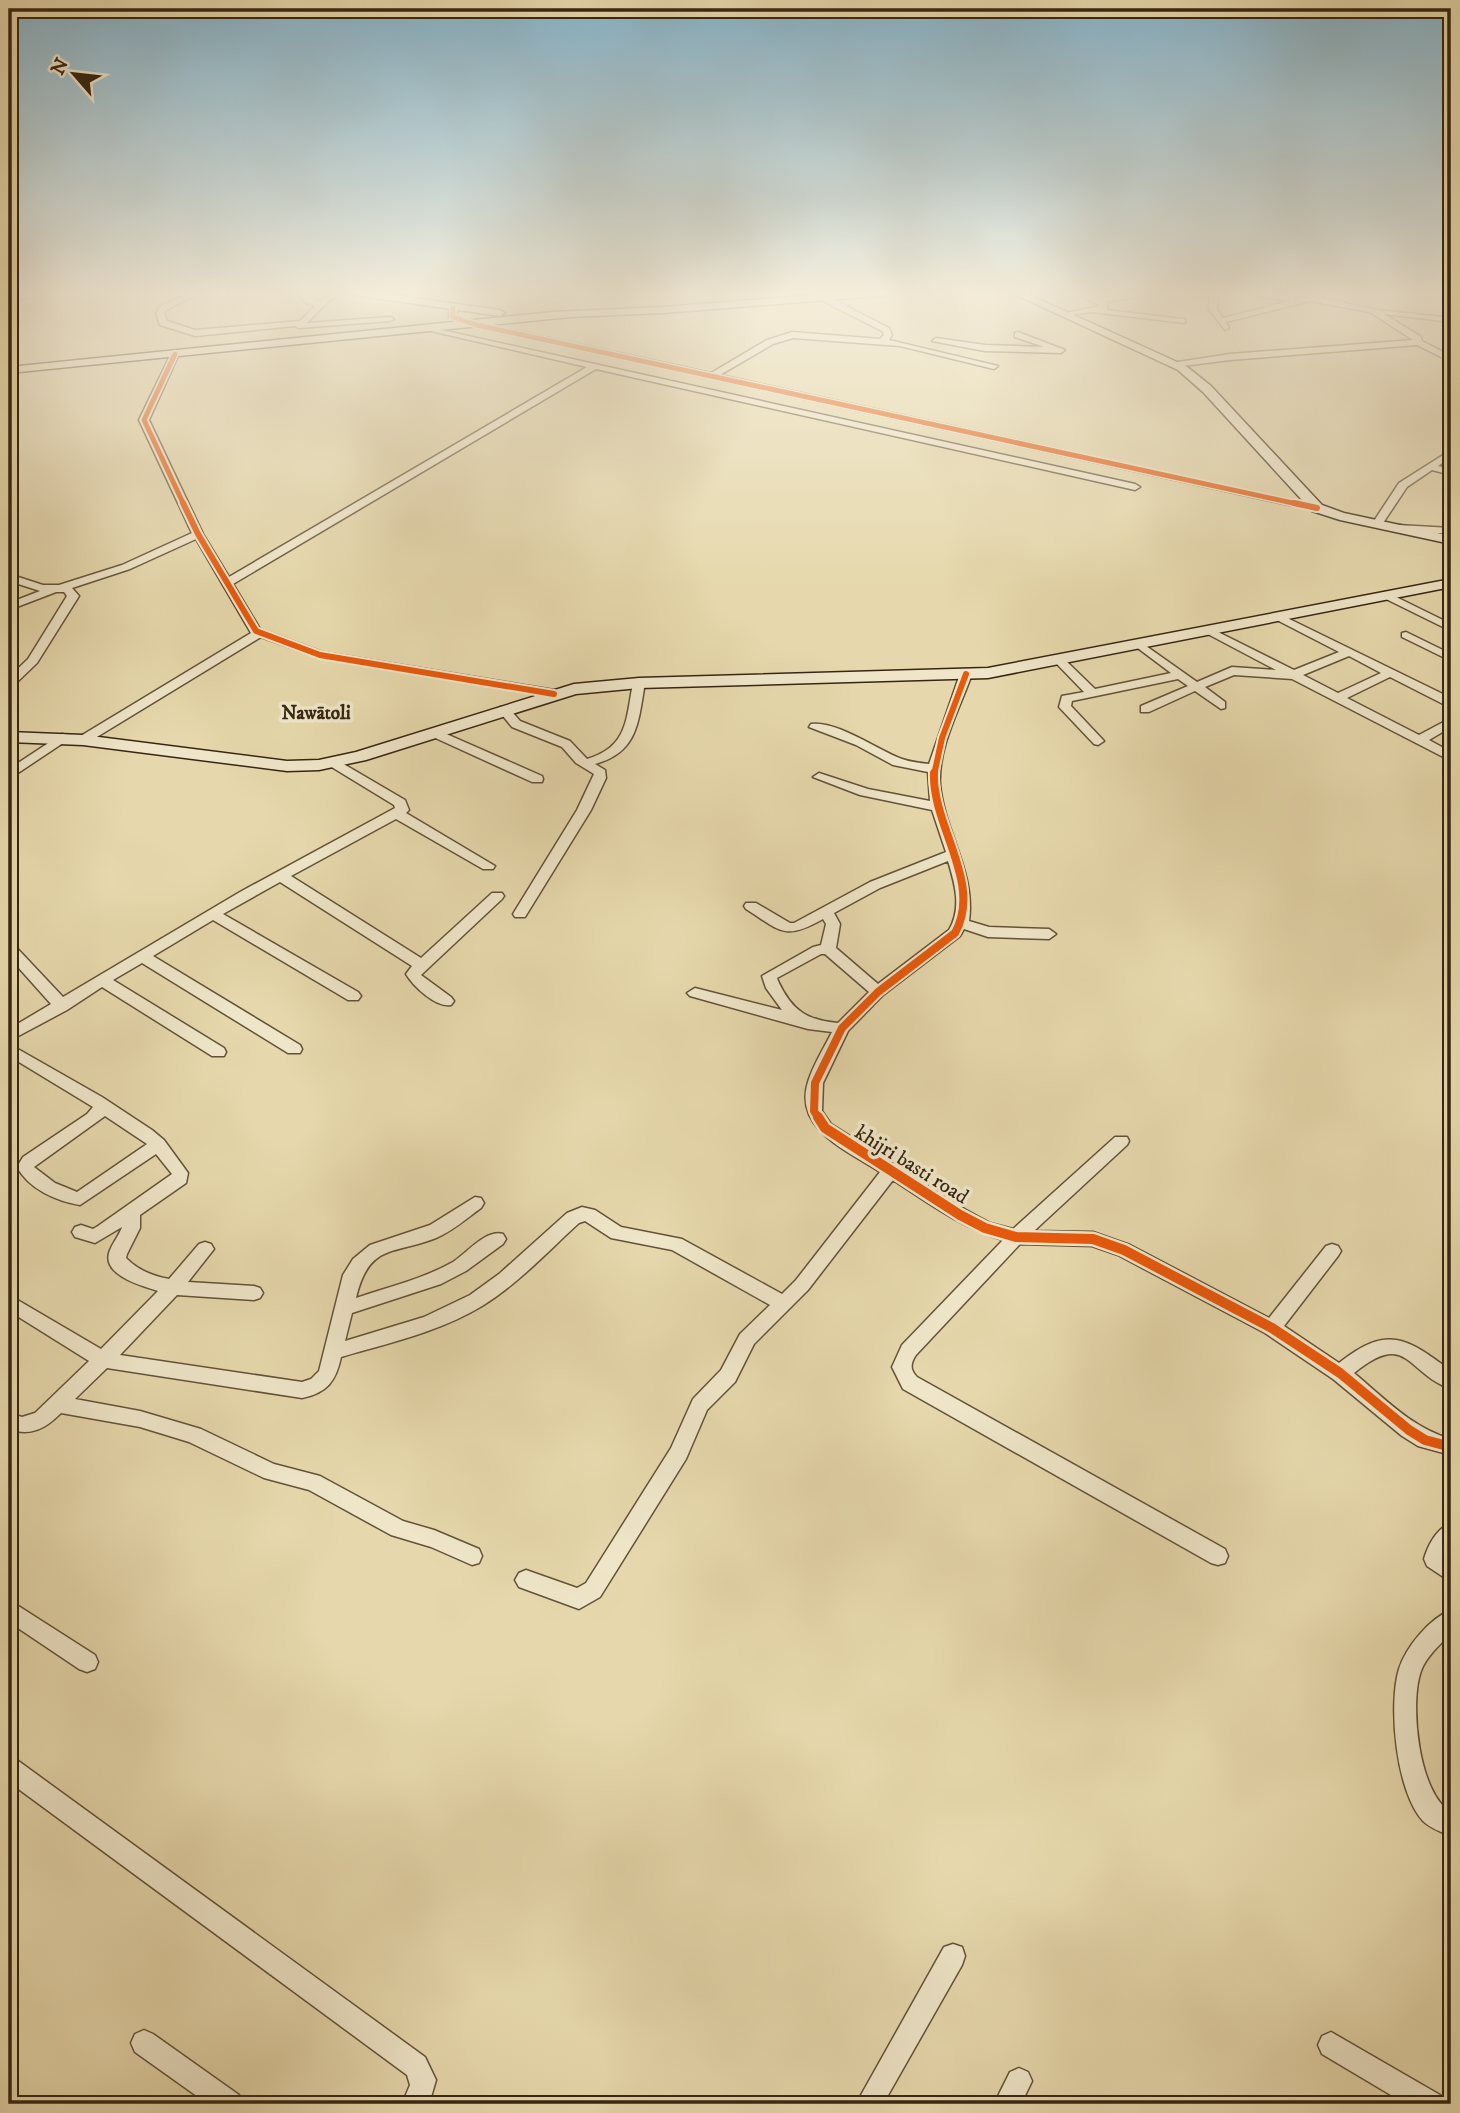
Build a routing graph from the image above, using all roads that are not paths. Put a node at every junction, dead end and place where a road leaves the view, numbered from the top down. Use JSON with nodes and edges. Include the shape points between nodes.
{"nodes":[{"id":1,"x":158,"y":391,"type":"edge"},
{"id":2,"x":552,"y":391,"type":"edge"},
{"id":3,"x":704,"y":391,"type":"edge"},
{"id":4,"x":774,"y":391,"type":"edge"},
{"id":5,"x":1208,"y":391,"type":"edge"},
{"id":6,"x":1451,"y":453,"type":"edge"},
{"id":7,"x":1430,"y":467,"type":"junction"},
{"id":8,"x":1451,"y":472,"type":"edge"},
{"id":9,"x":1135,"y":487,"type":"dead end"},
{"id":10,"x":1317,"y":508,"type":"junction"},
{"id":11,"x":1377,"y":524,"type":"junction"},
{"id":12,"x":1392,"y":527,"type":"junction"},
{"id":13,"x":1451,"y":531,"type":"edge"},
{"id":14,"x":198,"y":534,"type":"junction"},
{"id":15,"x":1451,"y":540,"type":"edge"},
{"id":16,"x":9,"y":577,"type":"edge"},
{"id":17,"x":228,"y":582,"type":"junction"},
{"id":18,"x":1451,"y":583,"type":"edge"},
{"id":19,"x":57,"y":589,"type":"junction"},
{"id":20,"x":1386,"y":595,"type":"junction"},
{"id":21,"x":9,"y":607,"type":"edge"},
{"id":22,"x":1277,"y":616,"type":"junction"},
{"id":23,"x":1451,"y":628,"type":"edge"},
{"id":24,"x":1208,"y":631,"type":"junction"},
{"id":25,"x":259,"y":633,"type":"junction"},
{"id":26,"x":1406,"y":635,"type":"dead end"},
{"id":27,"x":1139,"y":645,"type":"junction"},
{"id":28,"x":1349,"y":652,"type":"junction"},
{"id":29,"x":1451,"y":658,"type":"edge"},
{"id":30,"x":1059,"y":660,"type":"junction"},
{"id":31,"x":1390,"y":673,"type":"junction"},
{"id":32,"x":966,"y":674,"type":"junction"},
{"id":33,"x":1180,"y":675,"type":"junction"},
{"id":34,"x":1292,"y":675,"type":"junction"},
{"id":35,"x":9,"y":683,"type":"edge"},
{"id":36,"x":639,"y":683,"type":"junction"},
{"id":37,"x":1197,"y":687,"type":"junction"},
{"id":38,"x":1092,"y":693,"type":"junction"},
{"id":39,"x":554,"y":694,"type":"junction"},
{"id":40,"x":1336,"y":698,"type":"junction"},
{"id":41,"x":1451,"y":703,"type":"edge"},
{"id":42,"x":1221,"y":705,"type":"dead end"},
{"id":43,"x":1145,"y":709,"type":"dead end"},
{"id":44,"x":504,"y":710,"type":"junction"},
{"id":45,"x":1451,"y":722,"type":"edge"},
{"id":46,"x":815,"y":727,"type":"dead end"},
{"id":47,"x":435,"y":733,"type":"junction"},
{"id":48,"x":9,"y":737,"type":"edge"},
{"id":49,"x":62,"y":738,"type":"junction"},
{"id":50,"x":83,"y":740,"type":"junction"},
{"id":51,"x":1420,"y":740,"type":"junction"},
{"id":52,"x":1098,"y":741,"type":"dead end"},
{"id":53,"x":1451,"y":757,"type":"edge"},
{"id":54,"x":335,"y":763,"type":"junction"},
{"id":55,"x":585,"y":764,"type":"junction"},
{"id":56,"x":933,"y":769,"type":"junction"},
{"id":57,"x":9,"y":775,"type":"edge"},
{"id":58,"x":819,"y":777,"type":"dead end"},
{"id":59,"x":537,"y":779,"type":"dead end"},
{"id":60,"x":938,"y":807,"type":"junction"},
{"id":61,"x":397,"y":814,"type":"junction"},
{"id":62,"x":953,"y":854,"type":"junction"},
{"id":63,"x":488,"y":866,"type":"dead end"},
{"id":64,"x":281,"y":876,"type":"junction"},
{"id":65,"x":497,"y":896,"type":"dead end"},
{"id":66,"x":751,"y":906,"type":"dead end"},
{"id":67,"x":827,"y":913,"type":"junction"},
{"id":68,"x":212,"y":914,"type":"junction"},
{"id":69,"x":520,"y":914,"type":"dead end"},
{"id":70,"x":963,"y":924,"type":"junction"},
{"id":71,"x":1049,"y":934,"type":"dead end"},
{"id":72,"x":9,"y":948,"type":"edge"},
{"id":73,"x":828,"y":949,"type":"junction"},
{"id":74,"x":143,"y":957,"type":"junction"},
{"id":75,"x":421,"y":965,"type":"junction"},
{"id":76,"x":104,"y":981,"type":"junction"},
{"id":77,"x":878,"y":992,"type":"junction"},
{"id":78,"x":695,"y":993,"type":"dead end"},
{"id":79,"x":353,"y":996,"type":"dead end"},
{"id":80,"x":446,"y":1001,"type":"dead end"},
{"id":81,"x":62,"y":1006,"type":"junction"},
{"id":82,"x":801,"y":1020,"type":"junction"},
{"id":83,"x":842,"y":1028,"type":"junction"},
{"id":84,"x":9,"y":1036,"type":"edge"},
{"id":85,"x":9,"y":1049,"type":"edge"},
{"id":86,"x":295,"y":1049,"type":"dead end"},
{"id":87,"x":218,"y":1052,"type":"dead end"},
{"id":88,"x":100,"y":1106,"type":"junction"},
{"id":89,"x":1121,"y":1141,"type":"dead end"},
{"id":90,"x":158,"y":1144,"type":"junction"},
{"id":91,"x":891,"y":1170,"type":"junction"},
{"id":92,"x":475,"y":1203,"type":"dead end"},
{"id":93,"x":131,"y":1213,"type":"junction"},
{"id":94,"x":81,"y":1232,"type":"dead end"},
{"id":95,"x":1016,"y":1237,"type":"junction"},
{"id":96,"x":497,"y":1239,"type":"dead end"},
{"id":97,"x":205,"y":1250,"type":"dead end"},
{"id":98,"x":1332,"y":1251,"type":"dead end"},
{"id":99,"x":172,"y":1288,"type":"junction"},
{"id":100,"x":254,"y":1293,"type":"dead end"},
{"id":101,"x":9,"y":1302,"type":"edge"},
{"id":102,"x":783,"y":1303,"type":"junction"},
{"id":103,"x":344,"y":1309,"type":"junction"},
{"id":104,"x":1272,"y":1328,"type":"junction"},
{"id":105,"x":333,"y":1352,"type":"junction"},
{"id":106,"x":103,"y":1360,"type":"junction"},
{"id":107,"x":1340,"y":1373,"type":"junction"},
{"id":108,"x":1451,"y":1381,"type":"edge"},
{"id":109,"x":58,"y":1404,"type":"junction"},
{"id":110,"x":9,"y":1421,"type":"edge"},
{"id":111,"x":1451,"y":1447,"type":"edge"},
{"id":112,"x":1451,"y":1532,"type":"edge"},
{"id":113,"x":472,"y":1556,"type":"dead end"},
{"id":114,"x":1218,"y":1556,"type":"dead end"},
{"id":115,"x":1451,"y":1572,"type":"edge"},
{"id":116,"x":526,"y":1580,"type":"dead end"},
{"id":117,"x":9,"y":1610,"type":"edge"},
{"id":118,"x":1451,"y":1620,"type":"edge"},
{"id":119,"x":87,"y":1662,"type":"dead end"},
{"id":120,"x":9,"y":1768,"type":"edge"},
{"id":121,"x":1451,"y":1824,"type":"edge"},
{"id":122,"x":953,"y":1956,"type":"dead end"},
{"id":123,"x":144,"y":2043,"type":"dead end"},
{"id":124,"x":1331,"y":2045,"type":"dead end"},
{"id":125,"x":230,"y":2104,"type":"edge"},
{"id":126,"x":415,"y":2104,"type":"edge"},
{"id":127,"x":869,"y":2104,"type":"edge"},
{"id":128,"x":1431,"y":2104,"type":"edge"}],
"edges":[{"from":1,"to":14,"type":"street","via":[[144,420]]},
{"from":2,"to":17,"type":"street"},
{"from":3,"to":9,"type":"street"},
{"from":4,"to":10,"type":"street"},
{"from":5,"to":10,"type":"main road"},
{"from":6,"to":7,"type":"street"},
{"from":7,"to":8,"type":"street"},
{"from":7,"to":11,"type":"street","via":[[1403,485]]},
{"from":10,"to":11,"type":"main road"},
{"from":11,"to":12,"type":"main road"},
{"from":12,"to":13,"type":"street"},
{"from":12,"to":15,"type":"main road"},
{"from":14,"to":17,"type":"street"},
{"from":14,"to":19,"type":"street","via":[[126,567]]},
{"from":16,"to":19,"type":"street"},
{"from":17,"to":25,"type":"street","via":[[250,626]]},
{"from":18,"to":20,"type":"main road"},
{"from":19,"to":21,"type":"street"},
{"from":19,"to":35,"type":"street","via":[[69,590],[72,600],[33,661]]},
{"from":20,"to":22,"type":"main road"},
{"from":20,"to":23,"type":"street"},
{"from":22,"to":24,"type":"main road"},
{"from":22,"to":28,"type":"street"},
{"from":24,"to":27,"type":"main road"},
{"from":24,"to":34,"type":"street"},
{"from":25,"to":39,"type":"street","via":[[320,655]]},
{"from":25,"to":50,"type":"street"},
{"from":26,"to":29,"type":"street"},
{"from":27,"to":30,"type":"main road"},
{"from":27,"to":33,"type":"street"},
{"from":28,"to":31,"type":"street"},
{"from":28,"to":34,"type":"street"},
{"from":30,"to":32,"type":"main road"},
{"from":30,"to":38,"type":"street"},
{"from":31,"to":40,"type":"street"},
{"from":31,"to":41,"type":"street"},
{"from":32,"to":36,"type":"main road"},
{"from":32,"to":56,"type":"street"},
{"from":33,"to":37,"type":"street"},
{"from":33,"to":38,"type":"street"},
{"from":34,"to":37,"type":"street","via":[[1232,671]]},
{"from":34,"to":40,"type":"street"},
{"from":36,"to":39,"type":"main road"},
{"from":36,"to":55,"type":"street","via":[[629,736],[603,758]]},
{"from":37,"to":42,"type":"street"},
{"from":37,"to":43,"type":"street"},
{"from":38,"to":52,"type":"street","via":[[1063,702]]},
{"from":39,"to":44,"type":"main road"},
{"from":40,"to":51,"type":"street"},
{"from":44,"to":47,"type":"main road"},
{"from":44,"to":55,"type":"street","via":[[516,724],[566,744]]},
{"from":45,"to":51,"type":"street"},
{"from":46,"to":56,"type":"street","via":[[860,742],[898,762]]},
{"from":47,"to":54,"type":"main road"},
{"from":47,"to":59,"type":"street"},
{"from":48,"to":49,"type":"main road"},
{"from":49,"to":50,"type":"main road"},
{"from":49,"to":57,"type":"street"},
{"from":50,"to":54,"type":"main road","via":[[287,766]]},
{"from":51,"to":53,"type":"street"},
{"from":54,"to":61,"type":"street","via":[[400,803],[403,806]]},
{"from":55,"to":69,"type":"street","via":[[597,769],[600,778]]},
{"from":56,"to":60,"type":"street"},
{"from":58,"to":60,"type":"street","via":[[864,792]]},
{"from":60,"to":62,"type":"street"},
{"from":61,"to":63,"type":"street"},
{"from":61,"to":64,"type":"street"},
{"from":62,"to":67,"type":"street","via":[[875,885]]},
{"from":62,"to":70,"type":"street"},
{"from":64,"to":68,"type":"street"},
{"from":64,"to":75,"type":"street"},
{"from":65,"to":75,"type":"street"},
{"from":66,"to":67,"type":"street","via":[[792,929]]},
{"from":67,"to":73,"type":"street","via":[[833,925]]},
{"from":68,"to":74,"type":"street"},
{"from":68,"to":79,"type":"street"},
{"from":70,"to":71,"type":"street","via":[[988,932]]},
{"from":70,"to":77,"type":"street","name":"khijri basti road"},
{"from":72,"to":81,"type":"street"},
{"from":73,"to":77,"type":"street"},
{"from":73,"to":82,"type":"street","via":[[769,976],[770,984]]},
{"from":74,"to":76,"type":"street"},
{"from":74,"to":86,"type":"street"},
{"from":75,"to":80,"type":"street","via":[[414,977]]},
{"from":76,"to":81,"type":"street"},
{"from":76,"to":87,"type":"street"},
{"from":77,"to":83,"type":"street","name":"khijri basti road"},
{"from":78,"to":82,"type":"street"},
{"from":81,"to":84,"type":"street"},
{"from":82,"to":83,"type":"street"},
{"from":83,"to":91,"type":"street","name":"khijri basti road","via":[[815,1083],[814,1111],[825,1128]]},
{"from":85,"to":88,"type":"street"},
{"from":88,"to":90,"type":"street"},
{"from":88,"to":90,"type":"street","via":[[93,1118],[29,1161],[25,1167],[30,1176],[80,1199]]},
{"from":89,"to":95,"type":"street"},
{"from":90,"to":93,"type":"street","via":[[180,1178]]},
{"from":91,"to":95,"type":"street","name":"khijri basti road","via":[[960,1215]]},
{"from":91,"to":102,"type":"street"},
{"from":92,"to":103,"type":"street","via":[[432,1232],[365,1255],[352,1275]]},
{"from":93,"to":94,"type":"street","via":[[95,1236]]},
{"from":93,"to":99,"type":"street","via":[[131,1230],[117,1260],[128,1272]]},
{"from":95,"to":104,"type":"street","name":"khijri basti road","via":[[1103,1241]]},
{"from":95,"to":114,"type":"street","via":[[909,1350],[901,1363],[902,1374],[910,1383]]},
{"from":96,"to":103,"type":"street","via":[[435,1279]]},
{"from":97,"to":99,"type":"street"},
{"from":98,"to":104,"type":"street"},
{"from":99,"to":100,"type":"street"},
{"from":99,"to":106,"type":"street"},
{"from":101,"to":106,"type":"street"},
{"from":102,"to":105,"type":"street","via":[[676,1244],[617,1233],[582,1214],[461,1309]]},
{"from":102,"to":116,"type":"street","via":[[747,1339],[728,1376],[700,1405],[678,1454],[593,1590],[579,1599],[571,1598]]},
{"from":103,"to":105,"type":"street"},
{"from":104,"to":107,"type":"street","name":"khijri basti road"},
{"from":105,"to":106,"type":"street","via":[[323,1382],[302,1390]]},
{"from":106,"to":109,"type":"street"},
{"from":107,"to":108,"type":"street","via":[[1385,1346],[1409,1353]]},
{"from":107,"to":111,"type":"street","name":"khijri basti road","via":[[1409,1430]]},
{"from":109,"to":110,"type":"street","via":[[33,1425]]},
{"from":109,"to":113,"type":"street","via":[[140,1419],[194,1435],[271,1472],[313,1482],[398,1530]]},
{"from":112,"to":115,"type":"street","via":[[1434,1559]]},
{"from":117,"to":119,"type":"street"},
{"from":118,"to":121,"type":"street","via":[[1416,1659],[1404,1705],[1420,1795],[1436,1818]]},
{"from":120,"to":126,"type":"street","via":[[416,2066],[424,2083]]},
{"from":122,"to":127,"type":"street"},
{"from":123,"to":125,"type":"street"},
{"from":124,"to":128,"type":"street"}]}
